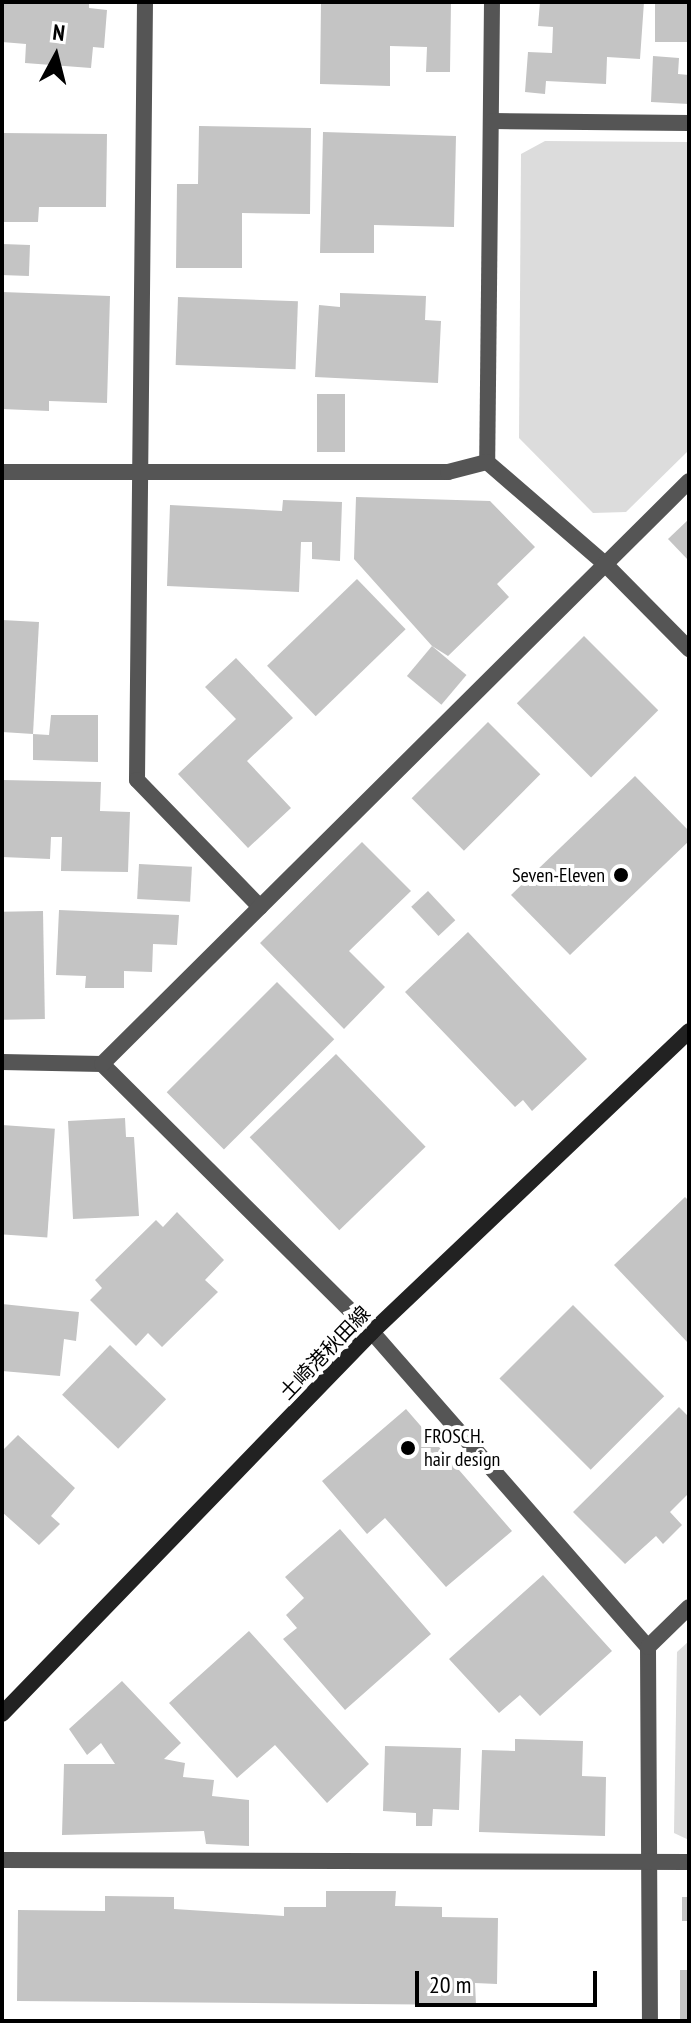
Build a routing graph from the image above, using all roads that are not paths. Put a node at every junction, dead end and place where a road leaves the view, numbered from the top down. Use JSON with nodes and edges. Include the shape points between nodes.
{"nodes":[{"id":1,"x":145,"y":2,"type":"edge"},
{"id":2,"x":492,"y":2,"type":"edge"},
{"id":3,"x":493,"y":121,"type":"junction"},
{"id":4,"x":689,"y":123,"type":"edge"},
{"id":5,"x":487,"y":462,"type":"junction"},
{"id":6,"x":139,"y":470,"type":"junction"},
{"id":7,"x":2,"y":472,"type":"edge"},
{"id":8,"x":689,"y":481,"type":"edge"},
{"id":9,"x":605,"y":564,"type":"junction"},
{"id":10,"x":689,"y":649,"type":"edge"},
{"id":11,"x":260,"y":907,"type":"junction"},
{"id":12,"x":689,"y":1031,"type":"edge"},
{"id":13,"x":2,"y":1062,"type":"edge"},
{"id":14,"x":102,"y":1064,"type":"junction"},
{"id":15,"x":372,"y":1332,"type":"junction"},
{"id":16,"x":689,"y":1607,"type":"edge"},
{"id":17,"x":648,"y":1647,"type":"junction"},
{"id":18,"x":2,"y":1714,"type":"edge"},
{"id":19,"x":2,"y":1860,"type":"edge"},
{"id":20,"x":689,"y":1862,"type":"edge"},
{"id":21,"x":650,"y":1863,"type":"junction"},
{"id":22,"x":650,"y":2021,"type":"edge"}],
"edges":[{"from":1,"to":6,"type":"street"},
{"from":2,"to":3,"type":"street"},
{"from":3,"to":4,"type":"street"},
{"from":3,"to":5,"type":"street"},
{"from":5,"to":6,"type":"street","via":[[448,472]]},
{"from":5,"to":9,"type":"street"},
{"from":6,"to":7,"type":"street"},
{"from":6,"to":11,"type":"street","via":[[137,780]]},
{"from":8,"to":9,"type":"street"},
{"from":9,"to":10,"type":"street"},
{"from":9,"to":11,"type":"street"},
{"from":11,"to":14,"type":"street"},
{"from":12,"to":15,"type":"main road","name":"土崎港秋田線"},
{"from":13,"to":14,"type":"street"},
{"from":14,"to":15,"type":"street"},
{"from":15,"to":17,"type":"street"},
{"from":15,"to":18,"type":"main road","name":"土崎港秋田線"},
{"from":16,"to":17,"type":"street"},
{"from":17,"to":21,"type":"street"},
{"from":19,"to":21,"type":"street"},
{"from":20,"to":21,"type":"street"},
{"from":21,"to":22,"type":"street"}]}
